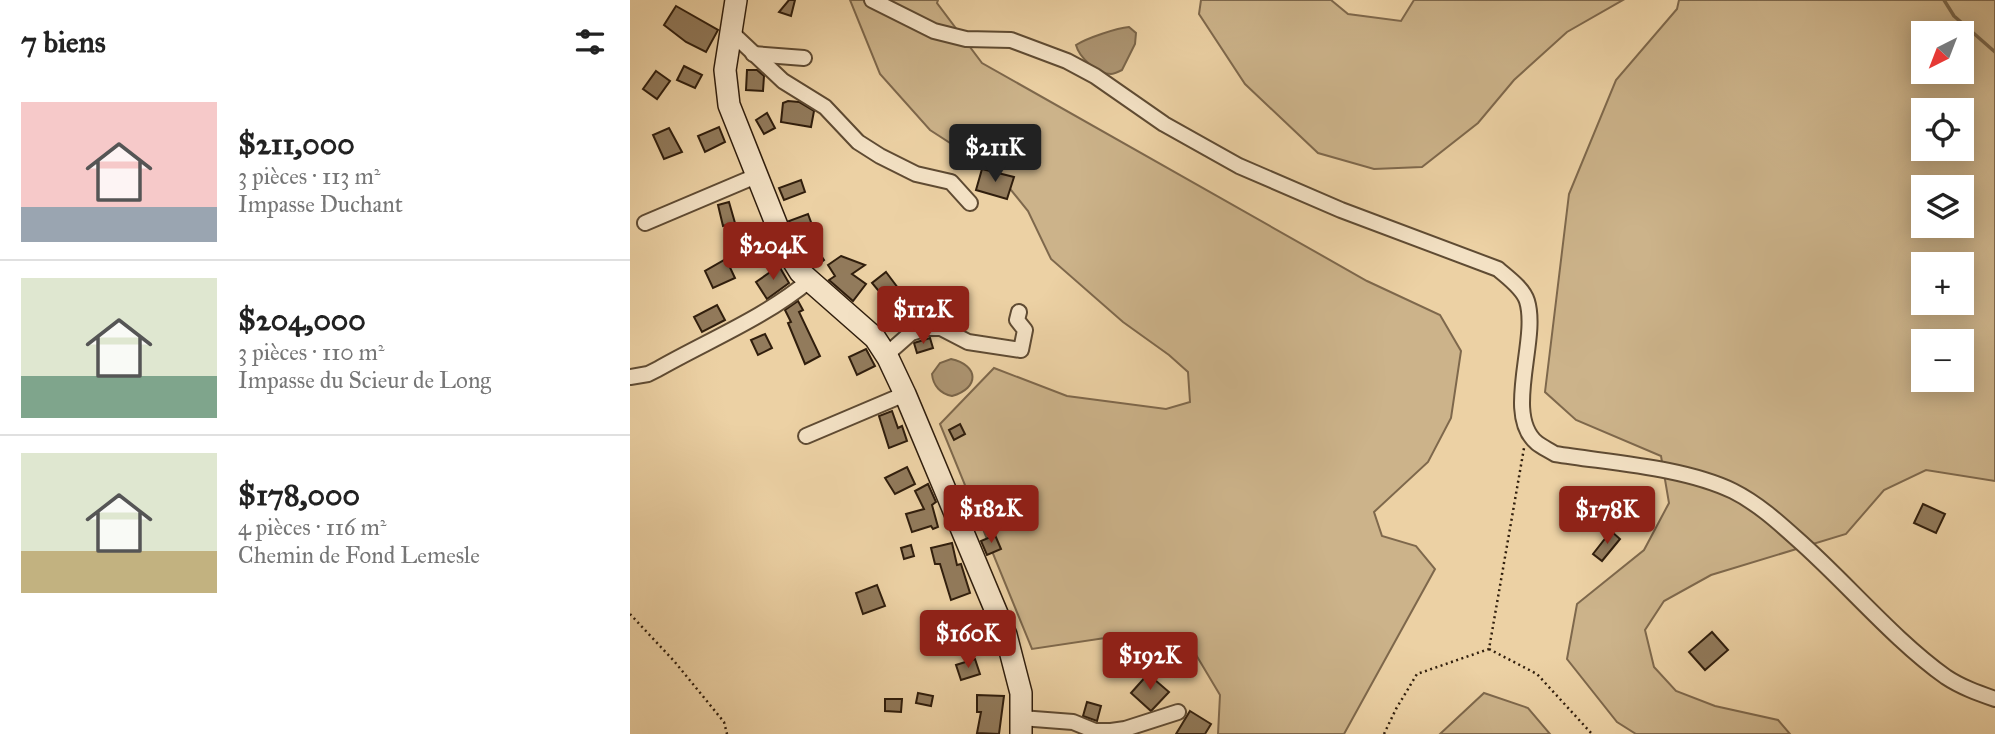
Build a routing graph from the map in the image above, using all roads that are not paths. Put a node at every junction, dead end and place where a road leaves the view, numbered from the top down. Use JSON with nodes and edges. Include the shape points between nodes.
{"nodes":[{"id":1,"x":736,"y":0,"type":"edge"},
{"id":2,"x":872,"y":0,"type":"edge"},
{"id":3,"x":730,"y":31,"type":"junction"},
{"id":4,"x":753,"y":54,"type":"junction"},
{"id":5,"x":804,"y":58,"type":"dead end"},
{"id":6,"x":756,"y":176,"type":"junction"},
{"id":7,"x":970,"y":203,"type":"dead end"},
{"id":8,"x":645,"y":223,"type":"dead end"},
{"id":9,"x":810,"y":280,"type":"junction"},
{"id":10,"x":1018,"y":312,"type":"dead end"},
{"id":11,"x":886,"y":355,"type":"junction"},
{"id":12,"x":630,"y":377,"type":"edge"},
{"id":13,"x":905,"y":394,"type":"junction"},
{"id":14,"x":806,"y":436,"type":"dead end"},
{"id":15,"x":1995,"y":699,"type":"edge"},
{"id":16,"x":1178,"y":712,"type":"dead end"},
{"id":17,"x":1021,"y":726,"type":"edge"}],
"edges":[{"from":1,"to":3,"type":"main road"},
{"from":2,"to":15,"type":"street","via":[[934,31],[966,39],[1011,40],[1067,61],[1239,166],[1340,210],[1498,269],[1527,299],[1529,329],[1521,415],[1536,442],[1555,454],[1697,477],[1734,492],[1765,511],[1947,678]]},
{"from":3,"to":4,"type":"street"},
{"from":3,"to":6,"type":"main road","via":[[725,70],[729,104]]},
{"from":4,"to":5,"type":"street"},
{"from":4,"to":7,"type":"street","via":[[783,81],[825,107],[858,142],[916,174],[951,183]]},
{"from":6,"to":8,"type":"street"},
{"from":6,"to":9,"type":"main road","via":[[787,251]]},
{"from":9,"to":11,"type":"main road","via":[[875,338]]},
{"from":9,"to":12,"type":"street","via":[[765,312],[648,374]]},
{"from":10,"to":11,"type":"street","via":[[1017,320],[1025,330],[1021,350],[968,342],[941,328],[927,328],[911,333]]},
{"from":11,"to":13,"type":"main road"},
{"from":13,"to":14,"type":"street"},
{"from":13,"to":17,"type":"main road","via":[[1006,635],[1021,693]]},
{"from":16,"to":17,"type":"street","via":[[1111,731],[1073,722]]}]}
